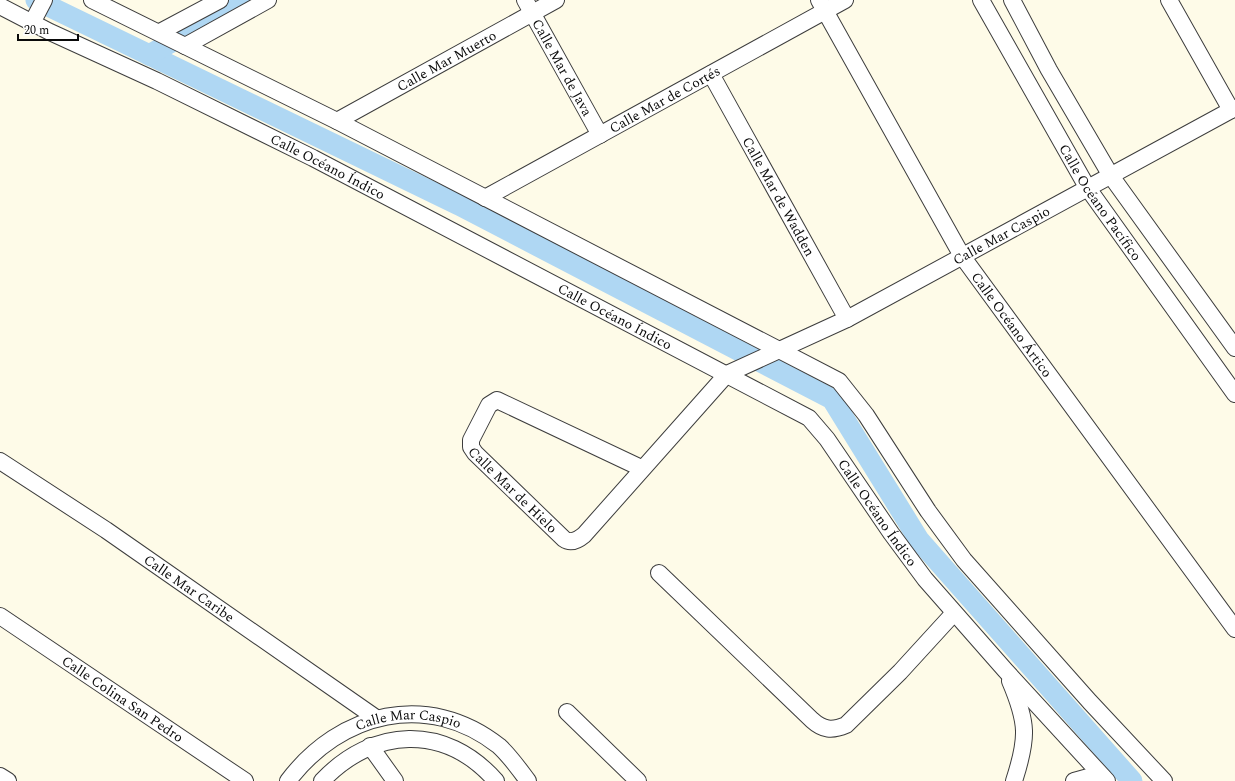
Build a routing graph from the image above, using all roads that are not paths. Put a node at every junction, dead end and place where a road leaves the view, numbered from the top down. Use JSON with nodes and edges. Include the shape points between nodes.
{"nodes":[{"id":1,"x":92,"y":0,"type":"edge"},
{"id":2,"x":220,"y":0,"type":"edge"},
{"id":3,"x":268,"y":0,"type":"edge"},
{"id":4,"x":556,"y":0,"type":"edge"},
{"id":5,"x":845,"y":0,"type":"edge"},
{"id":6,"x":982,"y":0,"type":"edge"},
{"id":7,"x":1012,"y":0,"type":"edge"},
{"id":8,"x":1169,"y":0,"type":"edge"},
{"id":9,"x":42,"y":4,"type":"edge"},
{"id":10,"x":0,"y":6,"type":"edge"},
{"id":11,"x":529,"y":6,"type":"edge"},
{"id":12,"x":822,"y":6,"type":"edge"},
{"id":13,"x":32,"y":23,"type":"junction"},
{"id":14,"x":161,"y":33,"type":"junction"},
{"id":15,"x":185,"y":46,"type":"junction"},
{"id":16,"x":712,"y":74,"type":"junction"},
{"id":17,"x":1233,"y":109,"type":"edge"},
{"id":18,"x":337,"y":121,"type":"junction"},
{"id":19,"x":600,"y":135,"type":"junction"},
{"id":20,"x":1111,"y":176,"type":"junction"},
{"id":21,"x":1088,"y":187,"type":"junction"},
{"id":22,"x":485,"y":198,"type":"junction"},
{"id":23,"x":962,"y":256,"type":"junction"},
{"id":24,"x":847,"y":319,"type":"junction"},
{"id":25,"x":1235,"y":348,"type":"edge"},
{"id":26,"x":778,"y":350,"type":"junction"},
{"id":27,"x":730,"y":373,"type":"junction"},
{"id":28,"x":1235,"y":394,"type":"edge"},
{"id":29,"x":0,"y":461,"type":"edge"},
{"id":30,"x":641,"y":468,"type":"junction"},
{"id":31,"x":659,"y":573,"type":"dead end"},
{"id":32,"x":954,"y":613,"type":"junction"},
{"id":33,"x":0,"y":616,"type":"edge"},
{"id":34,"x":1235,"y":629,"type":"edge"},
{"id":35,"x":1005,"y":670,"type":"junction"},
{"id":36,"x":567,"y":712,"type":"dead end"},
{"id":37,"x":376,"y":718,"type":"junction"},
{"id":38,"x":370,"y":746,"type":"junction"},
{"id":39,"x":0,"y":776,"type":"edge"},
{"id":40,"x":1105,"y":779,"type":"edge"},
{"id":41,"x":8,"y":781,"type":"edge"},
{"id":42,"x":245,"y":781,"type":"edge"},
{"id":43,"x":288,"y":781,"type":"edge"},
{"id":44,"x":322,"y":781,"type":"edge"},
{"id":45,"x":395,"y":781,"type":"edge"},
{"id":46,"x":496,"y":781,"type":"edge"},
{"id":47,"x":528,"y":781,"type":"edge"},
{"id":48,"x":638,"y":781,"type":"edge"},
{"id":49,"x":1014,"y":781,"type":"edge"},
{"id":50,"x":1074,"y":781,"type":"edge"},
{"id":51,"x":1164,"y":781,"type":"edge"}],
"edges":[{"from":1,"to":14,"type":"street"},
{"from":2,"to":14,"type":"street"},
{"from":3,"to":15,"type":"street"},
{"from":4,"to":11,"type":"street","name":"Calle Mar Muerto"},
{"from":5,"to":12,"type":"street","name":"Calle Mar de Cortés"},
{"from":6,"to":21,"type":"street","name":"Calle Océano Pacífico"},
{"from":7,"to":20,"type":"street","name":"Calle Océano Pacífico","via":[[1049,70]]},
{"from":8,"to":17,"type":"street"},
{"from":9,"to":13,"type":"street"},
{"from":10,"to":13,"type":"street","name":"Calle Océano Índico"},
{"from":11,"to":18,"type":"street","name":"Calle Mar Muerto"},
{"from":11,"to":19,"type":"street","name":"Calle Mar de Java"},
{"from":12,"to":16,"type":"street","name":"Calle Mar de Cortés"},
{"from":12,"to":23,"type":"street","name":"Calle Océano Ártico"},
{"from":13,"to":27,"type":"street","name":"Calle Océano Índico","via":[[157,81],[312,158]]},
{"from":14,"to":15,"type":"street"},
{"from":15,"to":18,"type":"street"},
{"from":16,"to":19,"type":"street","name":"Calle Mar de Cortés"},
{"from":16,"to":24,"type":"street","name":"Calle Mar de Wadden"},
{"from":17,"to":20,"type":"street","name":"Calle Mar Caspio"},
{"from":18,"to":22,"type":"street"},
{"from":19,"to":22,"type":"street","name":"Calle Mar de Cortés"},
{"from":20,"to":21,"type":"street","name":"Calle Mar Caspio"},
{"from":20,"to":25,"type":"street","name":"Calle Océano Pacífico"},
{"from":21,"to":23,"type":"street","name":"Calle Mar Caspio"},
{"from":21,"to":28,"type":"street","name":"Calle Océano Pacífico"},
{"from":22,"to":26,"type":"street"},
{"from":23,"to":24,"type":"street","name":"Calle Mar Caspio"},
{"from":23,"to":34,"type":"street","name":"Calle Océano Ártico"},
{"from":24,"to":26,"type":"street","name":"Calle Mar Caspio"},
{"from":26,"to":27,"type":"street","name":"Calle Mar Caspio"},
{"from":26,"to":51,"type":"street","via":[[832,376],[847,389],[928,511],[964,560]]},
{"from":27,"to":30,"type":"street","name":"Calle Mar de Hielo"},
{"from":27,"to":32,"type":"street","name":"Calle Océano Índico","via":[[797,410],[819,427],[891,533]]},
{"from":29,"to":37,"type":"street","name":"Calle Mar Caribe","via":[[106,530]]},
{"from":30,"to":30,"type":"street","name":"Calle Mar de Hielo","via":[[584,535],[570,541],[564,539],[475,453],[471,447],[471,440],[489,405],[497,400]]},
{"from":31,"to":32,"type":"street","via":[[812,720],[821,728],[830,730],[846,725],[900,672]]},
{"from":32,"to":35,"type":"street","name":"Calle Océano Índico"},
{"from":33,"to":42,"type":"street","name":"Calle Colina San Pedro"},
{"from":35,"to":40,"type":"street","name":"Calle Océano Índico"},
{"from":35,"to":49,"type":"street","via":[[1024,720],[1023,752]]},
{"from":36,"to":48,"type":"street"},
{"from":37,"to":43,"type":"street","name":"Calle Mar Caspio","via":[[332,738]]},
{"from":37,"to":47,"type":"street","name":"Calle Mar Caspio","via":[[401,714],[443,718],[481,733],[500,747]]},
{"from":38,"to":44,"type":"street","name":"Calle Mar Caspio","via":[[334,768]]},
{"from":38,"to":45,"type":"street"},
{"from":38,"to":46,"type":"street","name":"Calle Mar Caspio","via":[[400,738],[435,742],[473,760]]},
{"from":39,"to":41,"type":"street"},
{"from":40,"to":50,"type":"street","via":[[1092,776]]}]}
